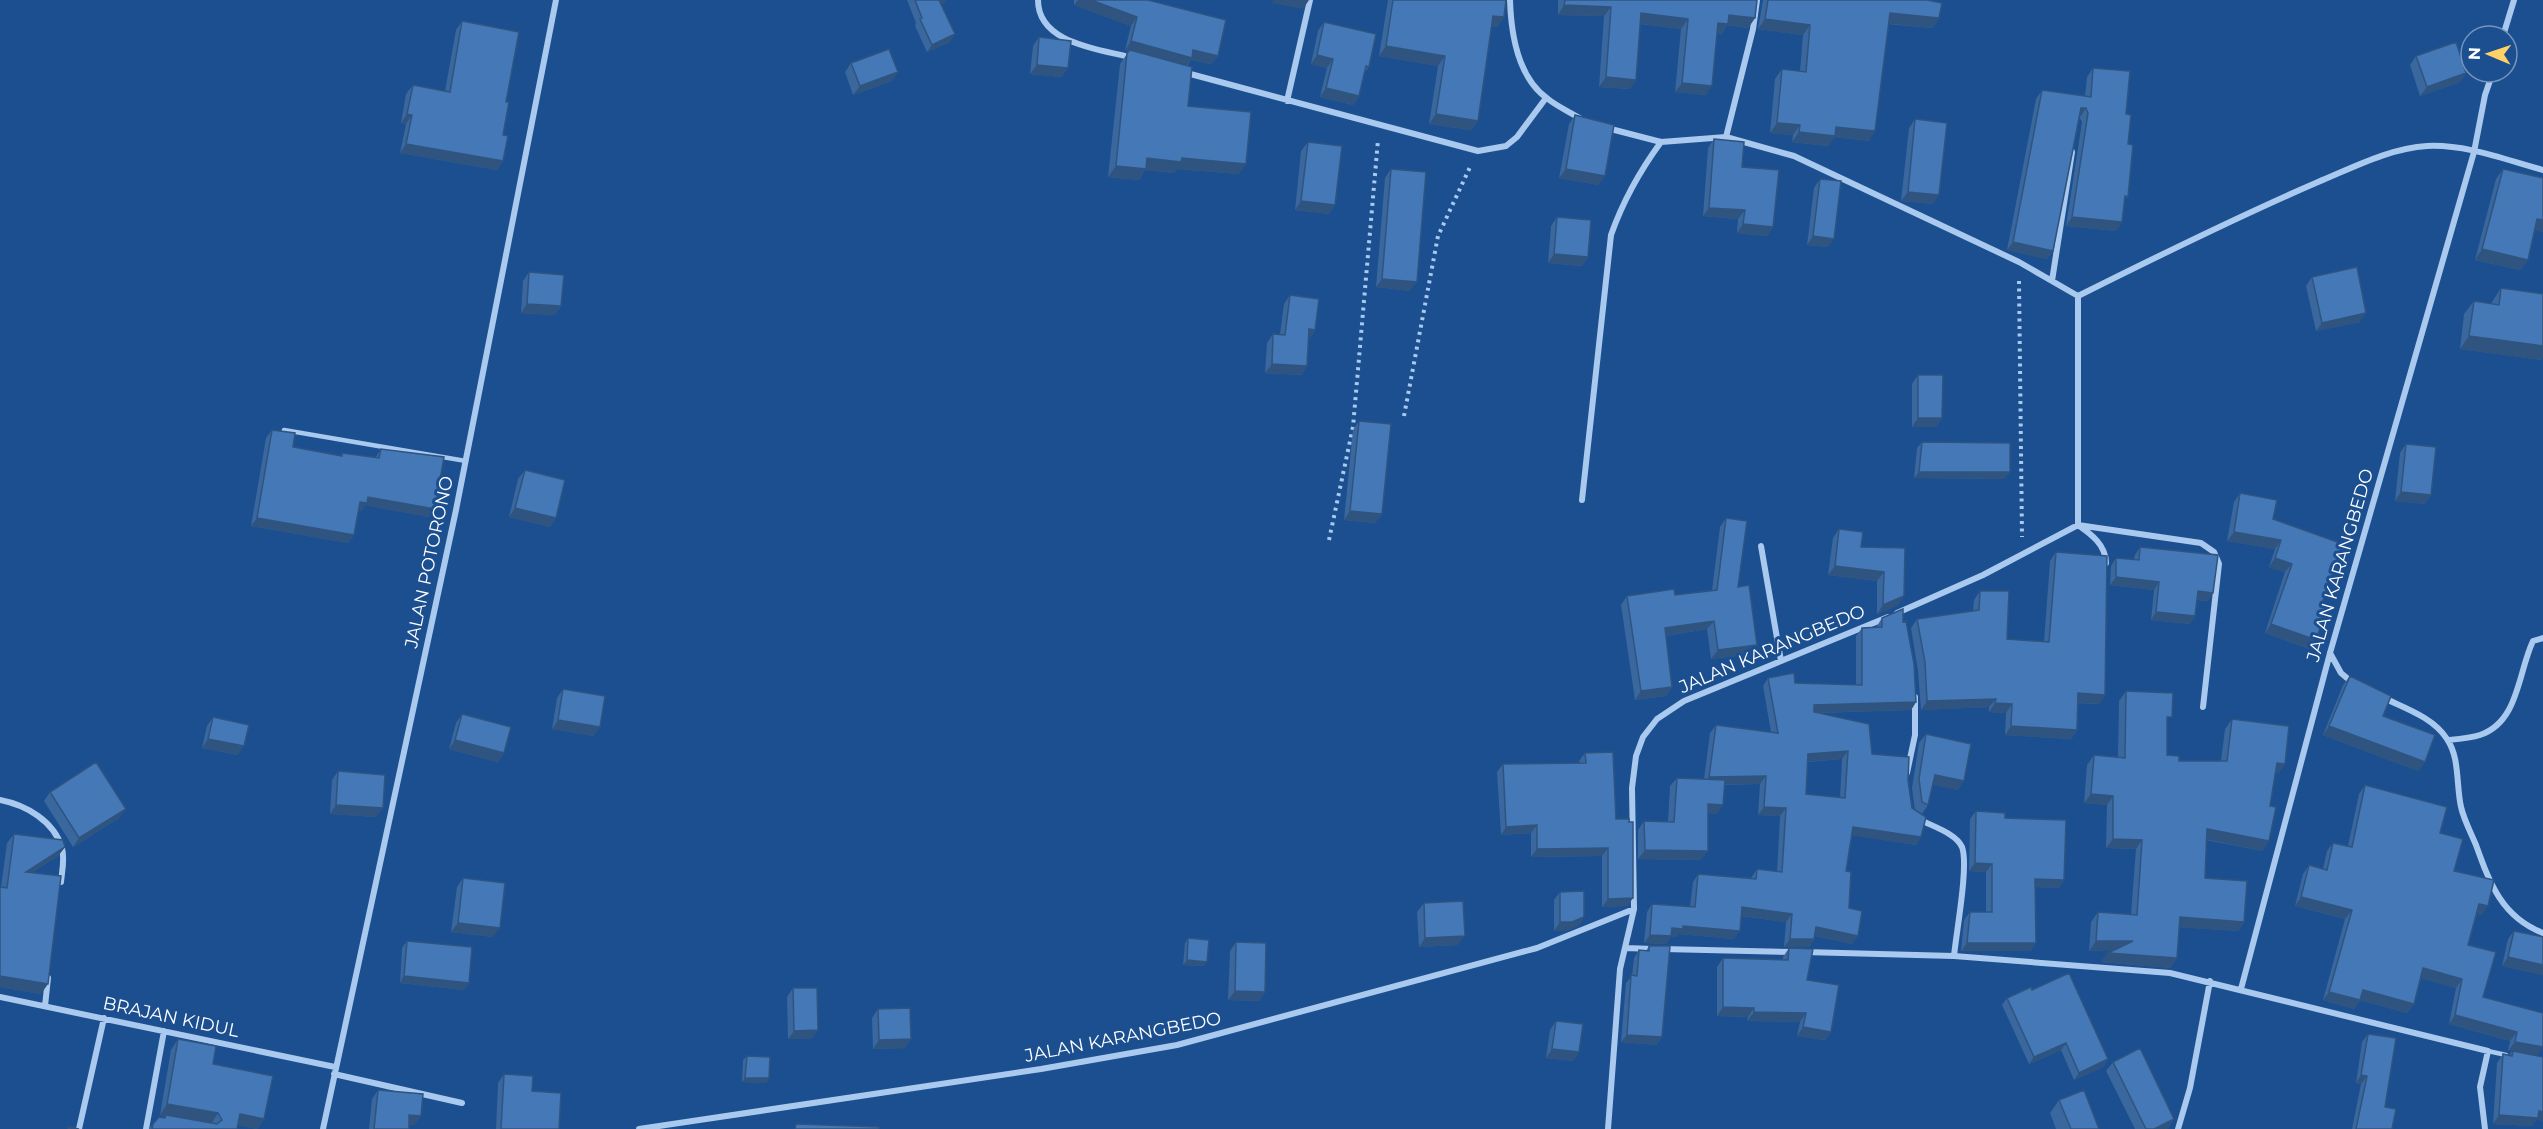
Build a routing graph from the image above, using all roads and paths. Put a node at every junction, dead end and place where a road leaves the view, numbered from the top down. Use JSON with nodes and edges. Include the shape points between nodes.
{"nodes":[{"id":1,"x":556,"y":0,"type":"edge"},
{"id":2,"x":1038,"y":0,"type":"edge"},
{"id":3,"x":1310,"y":0,"type":"edge"},
{"id":4,"x":1510,"y":0,"type":"edge"},
{"id":5,"x":1757,"y":0,"type":"edge"},
{"id":6,"x":2514,"y":0,"type":"edge"},
{"id":7,"x":2507,"y":24,"type":"edge"},
{"id":8,"x":1144,"y":62,"type":"edge"},
{"id":9,"x":1177,"y":71,"type":"edge"},
{"id":10,"x":2489,"y":84,"type":"edge"},
{"id":11,"x":1546,"y":98,"type":"junction"},
{"id":12,"x":1287,"y":101,"type":"junction"},
{"id":13,"x":1379,"y":124,"type":"junction"},
{"id":14,"x":1589,"y":124,"type":"edge"},
{"id":15,"x":1600,"y":126,"type":"edge"},
{"id":16,"x":1726,"y":136,"type":"junction"},
{"id":17,"x":1661,"y":142,"type":"junction"},
{"id":18,"x":2073,"y":144,"type":"edge"},
{"id":19,"x":1478,"y":151,"type":"junction"},
{"id":20,"x":2474,"y":152,"type":"junction"},
{"id":21,"x":2543,"y":170,"type":"edge"},
{"id":22,"x":2019,"y":262,"type":"junction"},
{"id":23,"x":2052,"y":281,"type":"junction"},
{"id":24,"x":2078,"y":296,"type":"junction"},
{"id":25,"x":1404,"y":416,"type":"dead end"},
{"id":26,"x":284,"y":430,"type":"edge"},
{"id":27,"x":466,"y":460,"type":"junction"},
{"id":28,"x":1582,"y":500,"type":"dead end"},
{"id":29,"x":2078,"y":525,"type":"junction"},
{"id":30,"x":1329,"y":540,"type":"dead end"},
{"id":31,"x":1761,"y":546,"type":"dead end"},
{"id":32,"x":2022,"y":555,"type":"junction"},
{"id":33,"x":2106,"y":570,"type":"edge"},
{"id":34,"x":1902,"y":611,"type":"junction"},
{"id":35,"x":1904,"y":622,"type":"edge"},
{"id":36,"x":2543,"y":638,"type":"edge"},
{"id":37,"x":2330,"y":653,"type":"junction"},
{"id":38,"x":1781,"y":661,"type":"junction"},
{"id":39,"x":1914,"y":686,"type":"edge"},
{"id":40,"x":2361,"y":687,"type":"edge"},
{"id":41,"x":2378,"y":695,"type":"edge"},
{"id":42,"x":2203,"y":707,"type":"dead end"},
{"id":43,"x":2448,"y":740,"type":"junction"},
{"id":44,"x":1906,"y":786,"type":"edge"},
{"id":45,"x":0,"y":800,"type":"edge"},
{"id":46,"x":1911,"y":815,"type":"edge"},
{"id":47,"x":59,"y":891,"type":"edge"},
{"id":48,"x":1634,"y":909,"type":"junction"},
{"id":49,"x":2543,"y":933,"type":"edge"},
{"id":50,"x":1626,"y":948,"type":"junction"},
{"id":51,"x":1954,"y":956,"type":"junction"},
{"id":52,"x":49,"y":972,"type":"edge"},
{"id":53,"x":2210,"y":981,"type":"junction"},
{"id":54,"x":2241,"y":989,"type":"junction"},
{"id":55,"x":0,"y":997,"type":"edge"},
{"id":56,"x":45,"y":1006,"type":"junction"},
{"id":57,"x":104,"y":1018,"type":"junction"},
{"id":58,"x":164,"y":1031,"type":"junction"},
{"id":59,"x":2488,"y":1051,"type":"junction"},
{"id":60,"x":2509,"y":1056,"type":"edge"},
{"id":61,"x":335,"y":1071,"type":"junction"},
{"id":62,"x":462,"y":1103,"type":"dead end"},
{"id":63,"x":148,"y":1118,"type":"junction"},
{"id":64,"x":159,"y":1120,"type":"edge"},
{"id":65,"x":79,"y":1129,"type":"edge"},
{"id":66,"x":146,"y":1129,"type":"edge"},
{"id":67,"x":323,"y":1129,"type":"edge"},
{"id":68,"x":639,"y":1129,"type":"edge"},
{"id":69,"x":1608,"y":1129,"type":"edge"},
{"id":70,"x":2178,"y":1129,"type":"edge"},
{"id":71,"x":2485,"y":1129,"type":"edge"}],
"edges":[{"from":1,"to":27,"type":"street","name":"JALAN POTORONO"},
{"from":2,"to":8,"type":"street","via":[[1042,21],[1058,37]]},
{"from":3,"to":12,"type":"street"},
{"from":4,"to":11,"type":"street","via":[[1523,70]]},
{"from":5,"to":16,"type":"street"},
{"from":6,"to":7,"type":"street"},
{"from":9,"to":12,"type":"street"},
{"from":10,"to":20,"type":"street","name":"JALAN KARANGBEDO"},
{"from":11,"to":14,"type":"street"},
{"from":11,"to":19,"type":"street","via":[[1506,146]]},
{"from":12,"to":13,"type":"street"},
{"from":13,"to":19,"type":"street"},
{"from":13,"to":30,"type":"path","via":[[1353,427]]},
{"from":15,"to":17,"type":"street"},
{"from":16,"to":17,"type":"street"},
{"from":16,"to":22,"type":"street","via":[[1794,156]]},
{"from":17,"to":28,"type":"street","via":[[1640,171],[1611,235]]},
{"from":18,"to":23,"type":"street"},
{"from":19,"to":25,"type":"path","via":[[1438,236]]},
{"from":20,"to":21,"type":"street"},
{"from":20,"to":24,"type":"street","via":[[2425,146],[2366,162],[2240,215]]},
{"from":20,"to":37,"type":"street","name":"JALAN KARANGBEDO"},
{"from":22,"to":23,"type":"street"},
{"from":22,"to":32,"type":"path"},
{"from":23,"to":24,"type":"street"},
{"from":24,"to":29,"type":"street"},
{"from":26,"to":27,"type":"lane"},
{"from":27,"to":61,"type":"street","name":"JALAN POTORONO"},
{"from":29,"to":32,"type":"street","name":"JALAN KARANGBEDO"},
{"from":29,"to":33,"type":"street","via":[[2104,551]]},
{"from":29,"to":42,"type":"street","via":[[2201,543],[2214,552],[2219,564]]},
{"from":31,"to":38,"type":"street"},
{"from":32,"to":34,"type":"street","name":"JALAN KARANGBEDO"},
{"from":34,"to":35,"type":"street"},
{"from":34,"to":38,"type":"street","name":"JALAN KARANGBEDO"},
{"from":36,"to":43,"type":"street","via":[[2533,641],[2511,707],[2497,726],[2481,735]]},
{"from":37,"to":40,"type":"street","via":[[2341,673]]},
{"from":37,"to":54,"type":"street","name":"JALAN KARANGBEDO"},
{"from":38,"to":48,"type":"street","name":"JALAN KARANGBEDO","via":[[1684,701],[1657,719],[1643,737],[1632,788]]},
{"from":39,"to":44,"type":"street","via":[[1915,735]]},
{"from":41,"to":43,"type":"street","via":[[2433,723]]},
{"from":43,"to":49,"type":"street","via":[[2461,808],[2488,879],[2502,903],[2524,926]]},
{"from":45,"to":47,"type":"street","via":[[32,810],[51,828],[64,857]]},
{"from":46,"to":51,"type":"street","via":[[1952,837],[1962,847]]},
{"from":48,"to":50,"type":"street","name":"JALAN KARANGBEDO"},
{"from":48,"to":68,"type":"street","name":"JALAN KARANGBEDO","via":[[1537,948],[1177,1045]]},
{"from":50,"to":51,"type":"street"},
{"from":50,"to":69,"type":"street","name":"JALAN KARANGBEDO","via":[[1617,1002]]},
{"from":51,"to":53,"type":"street","via":[[2170,973]]},
{"from":52,"to":56,"type":"street"},
{"from":53,"to":54,"type":"street"},
{"from":53,"to":70,"type":"street","via":[[2190,1088]]},
{"from":54,"to":59,"type":"street"},
{"from":55,"to":56,"type":"street","name":"BRAJAN KIDUL"},
{"from":56,"to":57,"type":"street","name":"BRAJAN KIDUL"},
{"from":57,"to":58,"type":"street","name":"BRAJAN KIDUL"},
{"from":57,"to":65,"type":"street"},
{"from":58,"to":61,"type":"street","name":"BRAJAN KIDUL"},
{"from":58,"to":63,"type":"street"},
{"from":59,"to":60,"type":"lane"},
{"from":59,"to":71,"type":"street","via":[[2480,1088]]},
{"from":61,"to":62,"type":"street","name":"BRAJAN KIDUL"},
{"from":61,"to":67,"type":"street","name":"JALAN POTORONO"},
{"from":63,"to":64,"type":"street"},
{"from":63,"to":66,"type":"street"}]}
